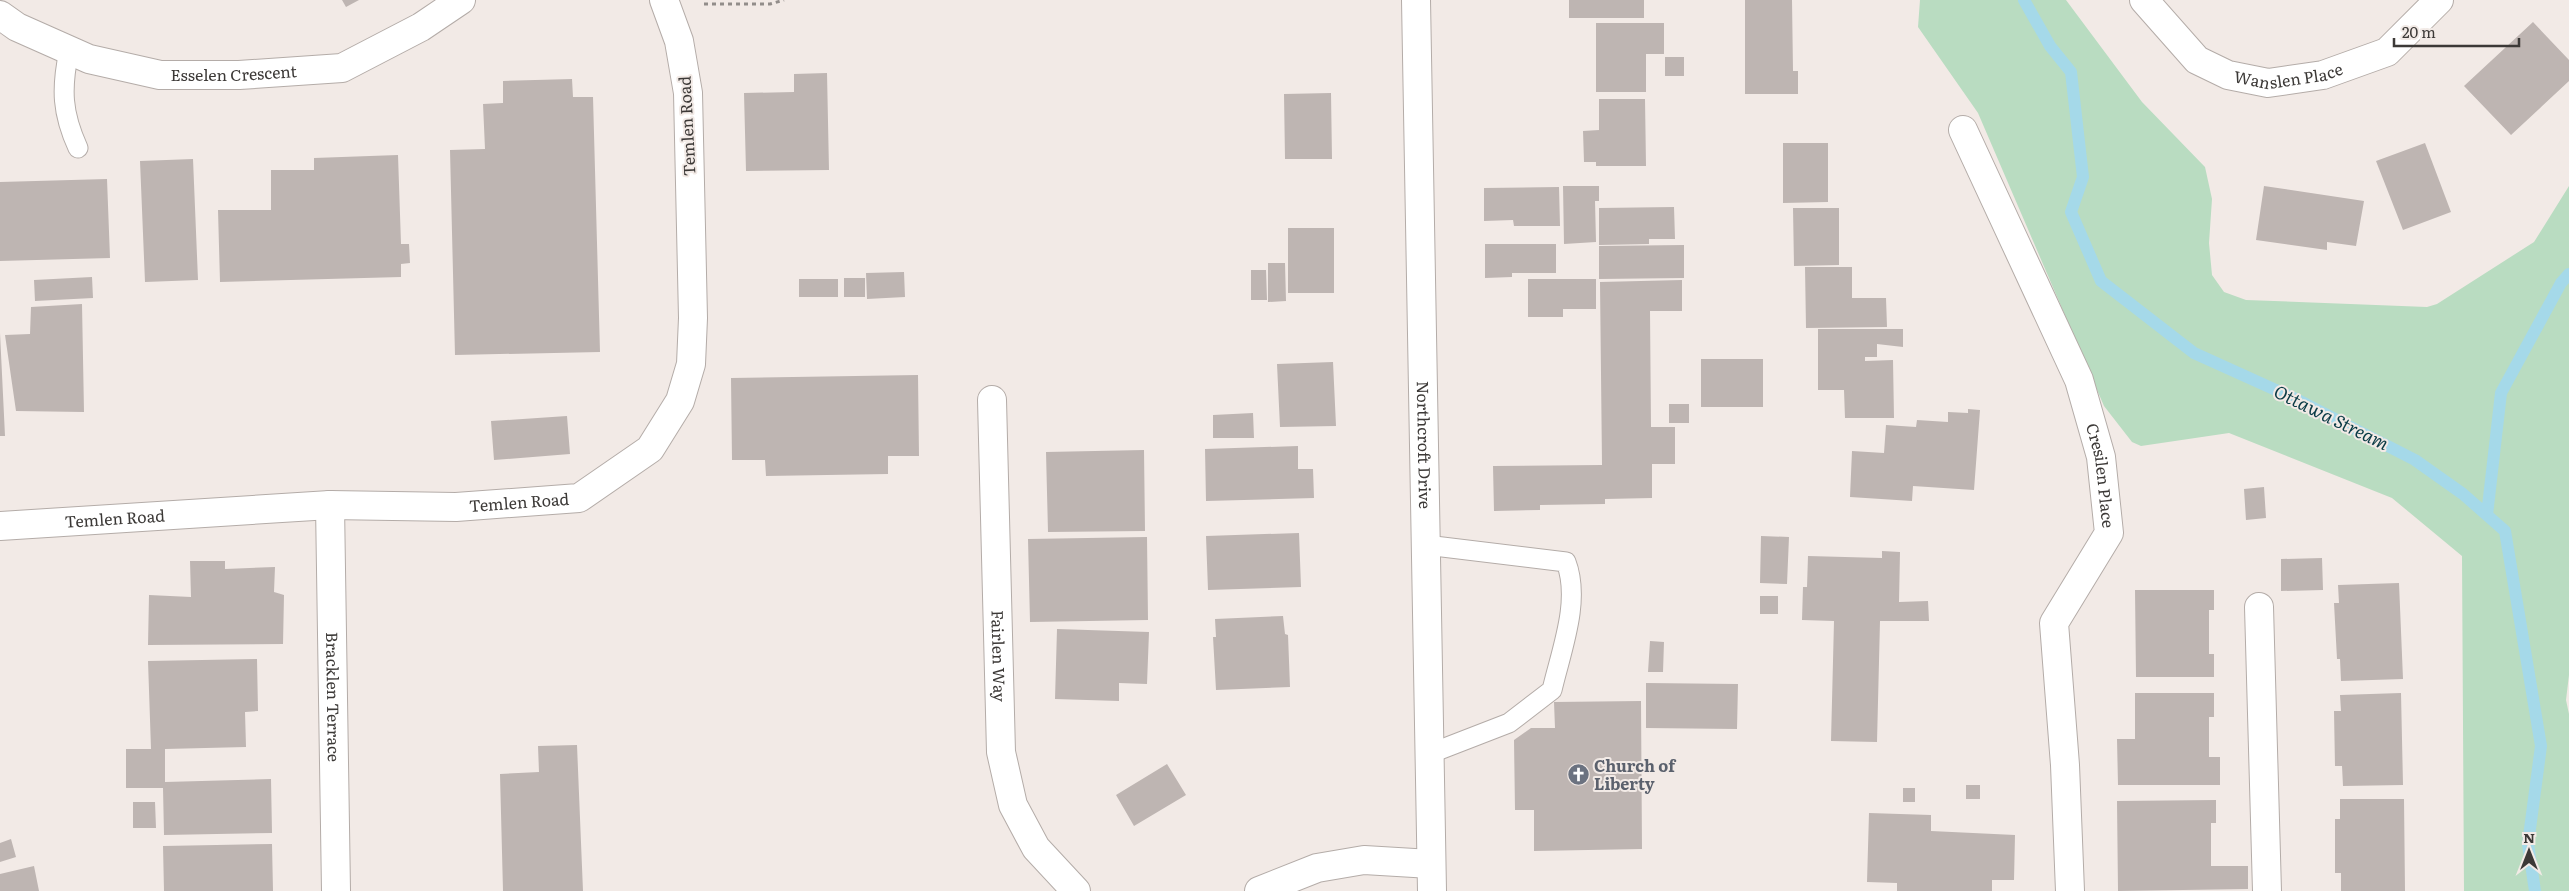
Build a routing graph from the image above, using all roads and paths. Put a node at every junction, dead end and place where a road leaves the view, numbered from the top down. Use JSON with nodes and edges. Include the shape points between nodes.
{"nodes":[{"id":1,"x":461,"y":0,"type":"edge"},
{"id":2,"x":784,"y":0,"type":"edge"},
{"id":3,"x":1416,"y":0,"type":"edge"},
{"id":4,"x":2144,"y":0,"type":"edge"},
{"id":5,"x":2439,"y":0,"type":"edge"},
{"id":6,"x":665,"y":2,"type":"edge"},
{"id":7,"x":0,"y":16,"type":"edge"},
{"id":8,"x":69,"y":51,"type":"junction"},
{"id":9,"x":1963,"y":130,"type":"dead end"},
{"id":10,"x":78,"y":148,"type":"dead end"},
{"id":11,"x":992,"y":400,"type":"dead end"},
{"id":12,"x":330,"y":505,"type":"junction"},
{"id":13,"x":0,"y":526,"type":"edge"},
{"id":14,"x":1426,"y":545,"type":"junction"},
{"id":15,"x":2259,"y":608,"type":"dead end"},
{"id":16,"x":1429,"y":754,"type":"junction"},
{"id":17,"x":1431,"y":864,"type":"junction"},
{"id":18,"x":336,"y":891,"type":"edge"},
{"id":19,"x":1076,"y":891,"type":"edge"},
{"id":20,"x":1259,"y":891,"type":"edge"},
{"id":21,"x":1432,"y":891,"type":"edge"},
{"id":22,"x":2070,"y":891,"type":"edge"},
{"id":23,"x":2267,"y":891,"type":"edge"}],
"edges":[{"from":1,"to":8,"type":"street","name":"Esselen Crescent","via":[[421,28],[342,68],[239,75],[160,75],[88,59]]},
{"from":2,"to":6,"type":"path","via":[[770,4]]},
{"from":3,"to":14,"type":"street","name":"Northcroft Drive"},
{"from":4,"to":5,"type":"street","name":"Wanslen Place","via":[[2197,60],[2228,75],[2268,83],[2323,75],[2387,52]]},
{"from":6,"to":12,"type":"street","name":"Temlen Road","via":[[679,41],[688,93],[693,318],[691,364],[680,401],[650,449],[579,498],[456,507]]},
{"from":7,"to":8,"type":"street","name":"Esselen Crescent","via":[[17,28]]},
{"from":8,"to":10,"type":"lane","via":[[63,81],[69,129]]},
{"from":9,"to":22,"type":"street","name":"Cresilen Place","via":[[2079,380],[2102,457],[2109,533],[2054,623],[2065,765]]},
{"from":11,"to":19,"type":"street","name":"Fairlen Way","via":[[1001,752],[1013,805],[1031,839]]},
{"from":12,"to":13,"type":"street","name":"Temlen Road"},
{"from":12,"to":18,"type":"street","name":"Bracklen Terrace"},
{"from":14,"to":16,"type":"street","name":"Northcroft Drive"},
{"from":14,"to":16,"type":"lane","via":[[1566,562],[1570,574],[1570,607],[1552,690],[1509,723]]},
{"from":15,"to":23,"type":"street"},
{"from":16,"to":17,"type":"street","name":"Northcroft Drive"},
{"from":17,"to":20,"type":"street","via":[[1364,860],[1316,868]]},
{"from":17,"to":21,"type":"street","name":"Northcroft Drive"}]}
